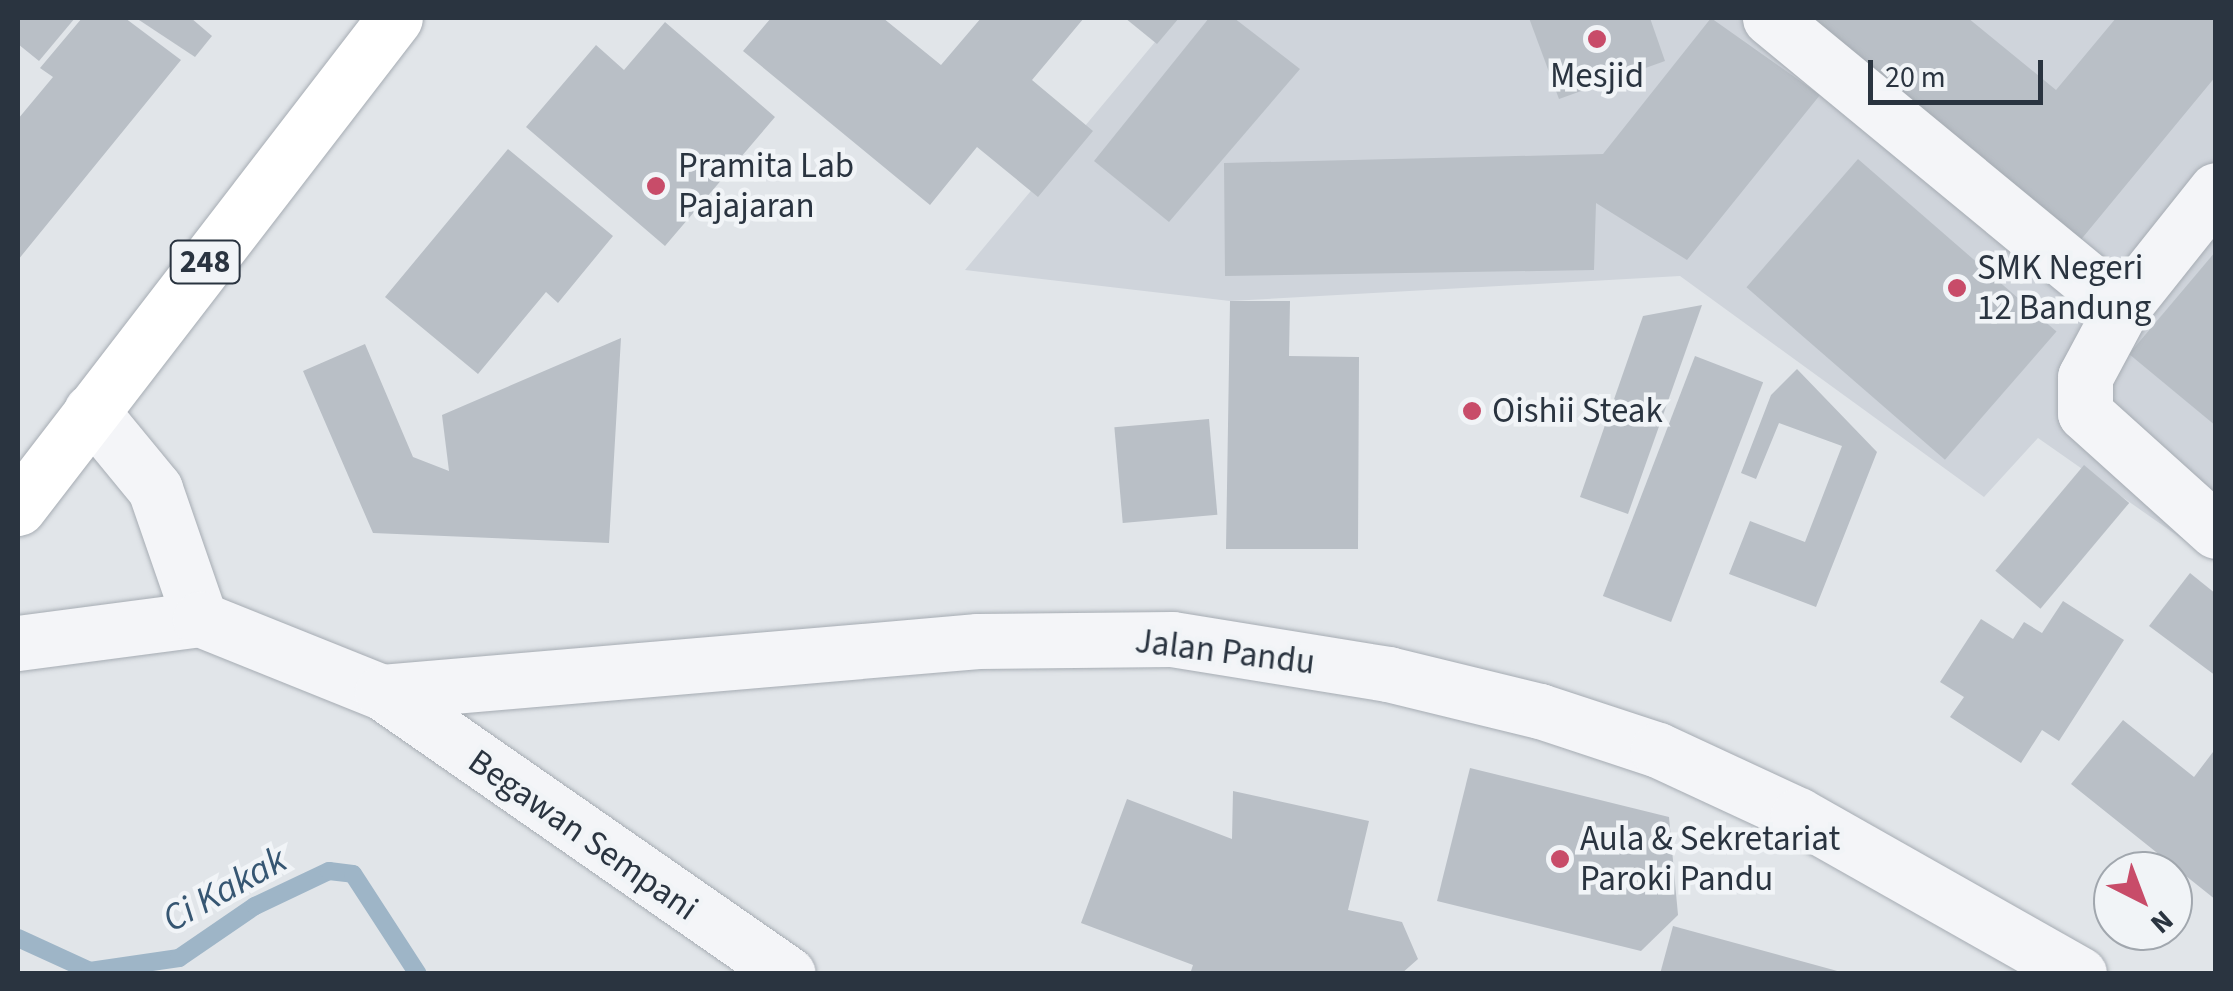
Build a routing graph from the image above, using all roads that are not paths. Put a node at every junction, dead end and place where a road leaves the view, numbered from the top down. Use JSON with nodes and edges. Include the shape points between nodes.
{"nodes":[{"id":1,"x":395,"y":18,"type":"edge"},
{"id":2,"x":1770,"y":18,"type":"edge"},
{"id":3,"x":2216,"y":190,"type":"edge"},
{"id":4,"x":2122,"y":308,"type":"junction"},
{"id":5,"x":91,"y":411,"type":"junction"},
{"id":6,"x":18,"y":508,"type":"edge"},
{"id":7,"x":2216,"y":532,"type":"edge"},
{"id":8,"x":200,"y":619,"type":"junction"},
{"id":9,"x":18,"y":644,"type":"edge"},
{"id":10,"x":382,"y":692,"type":"junction"},
{"id":11,"x":787,"y":974,"type":"edge"},
{"id":12,"x":2079,"y":974,"type":"edge"}],
"edges":[{"from":1,"to":5,"type":"highway","number":"248"},
{"from":2,"to":4,"type":"street"},
{"from":3,"to":4,"type":"street"},
{"from":4,"to":7,"type":"street","via":[[2084,377],[2085,413]]},
{"from":5,"to":6,"type":"highway","number":"248"},
{"from":5,"to":8,"type":"street","via":[[155,490]]},
{"from":8,"to":9,"type":"street","name":"Jalan Pandu"},
{"from":8,"to":10,"type":"street","name":"Jalan Pandu"},
{"from":10,"to":11,"type":"street","name":"Begawan Sempani"},
{"from":10,"to":12,"type":"street","name":"Jalan Pandu","via":[[998,641],[1172,638],[1368,671],[1540,711],[1658,750],[1879,858]]}]}
